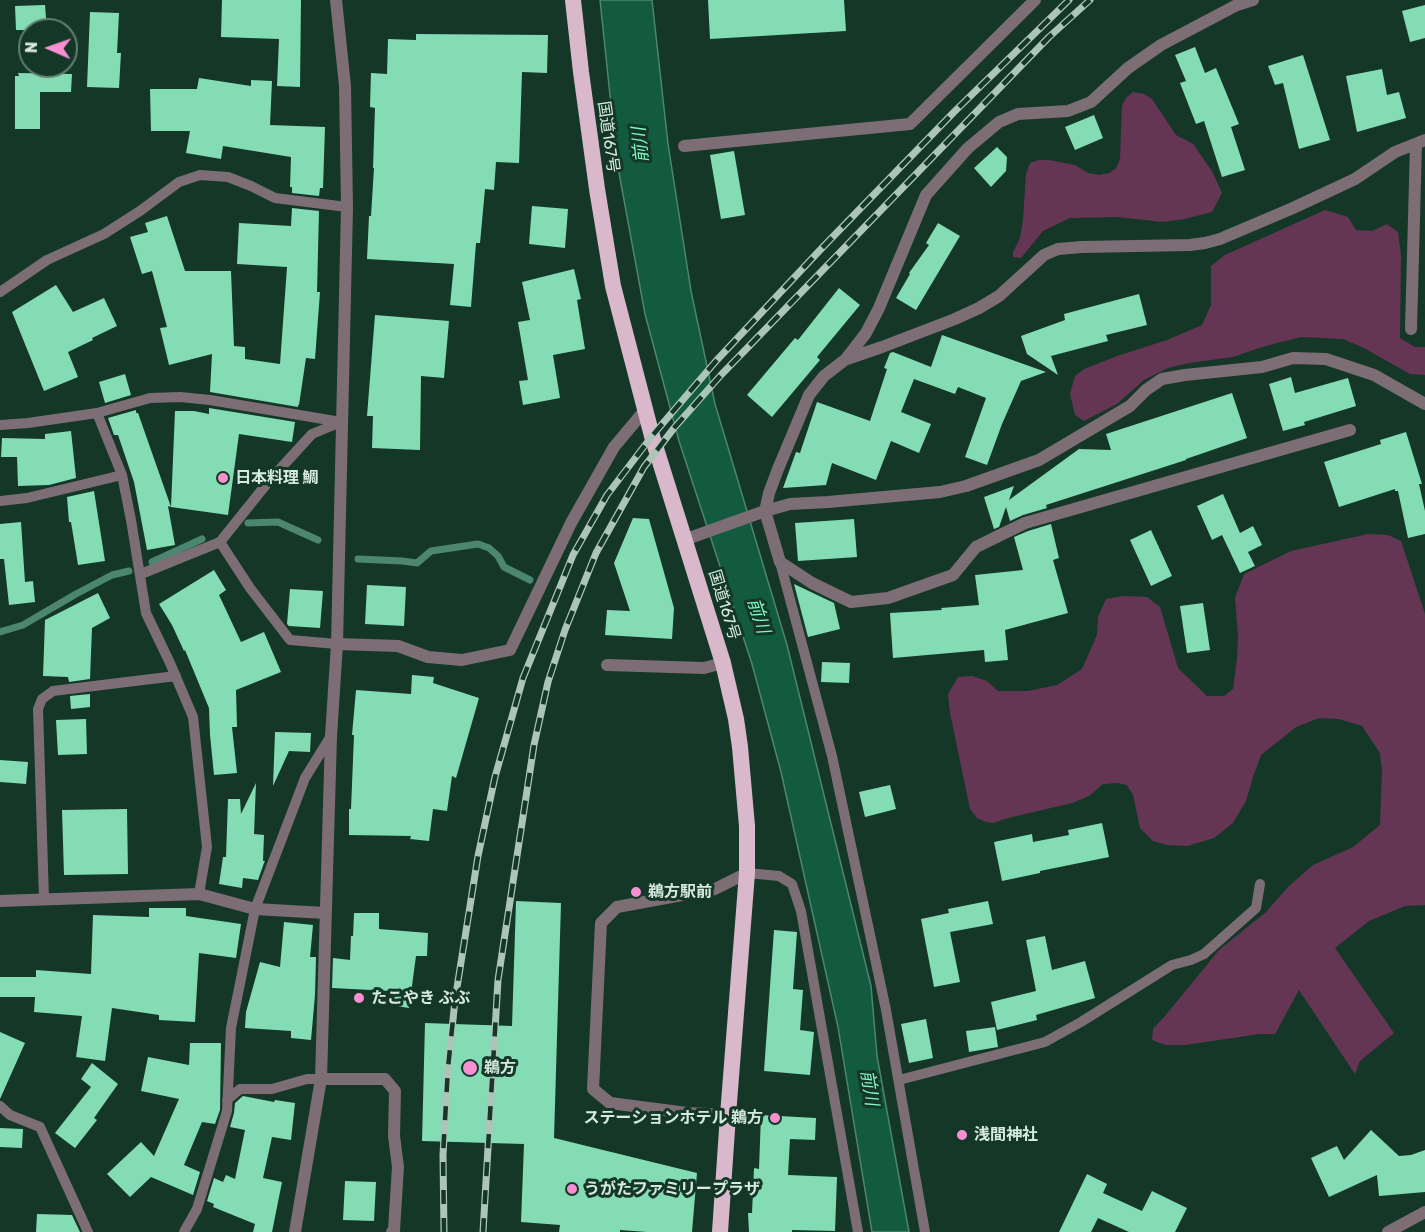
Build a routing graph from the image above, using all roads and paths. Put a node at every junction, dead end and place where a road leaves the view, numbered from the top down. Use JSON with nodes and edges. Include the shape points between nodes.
{"nodes":[{"id":1,"x":336,"y":0,"type":"edge"},
{"id":2,"x":573,"y":0,"type":"edge"},
{"id":3,"x":1035,"y":0,"type":"edge"},
{"id":4,"x":1253,"y":0,"type":"edge"},
{"id":5,"x":1420,"y":142,"type":"edge"},
{"id":6,"x":684,"y":146,"type":"dead end"},
{"id":7,"x":347,"y":207,"type":"junction"},
{"id":8,"x":0,"y":292,"type":"edge"},
{"id":9,"x":1411,"y":329,"type":"dead end"},
{"id":10,"x":846,"y":359,"type":"junction"},
{"id":11,"x":1425,"y":404,"type":"edge"},
{"id":12,"x":645,"y":410,"type":"junction"},
{"id":13,"x":97,"y":413,"type":"junction"},
{"id":14,"x":341,"y":422,"type":"junction"},
{"id":15,"x":0,"y":425,"type":"edge"},
{"id":16,"x":1350,"y":430,"type":"dead end"},
{"id":17,"x":122,"y":475,"type":"junction"},
{"id":18,"x":0,"y":501,"type":"edge"},
{"id":19,"x":760,"y":513,"type":"junction"},
{"id":20,"x":684,"y":540,"type":"junction"},
{"id":21,"x":220,"y":542,"type":"junction"},
{"id":22,"x":780,"y":562,"type":"junction"},
{"id":23,"x":141,"y":574,"type":"junction"},
{"id":24,"x":337,"y":644,"type":"junction"},
{"id":25,"x":462,"y":660,"type":"junction"},
{"id":26,"x":485,"y":663,"type":"dead end"},
{"id":27,"x":723,"y":663,"type":"junction"},
{"id":28,"x":607,"y":665,"type":"dead end"},
{"id":29,"x":176,"y":676,"type":"junction"},
{"id":30,"x":331,"y":736,"type":"junction"},
{"id":31,"x":747,"y":873,"type":"junction"},
{"id":32,"x":1260,"y":884,"type":"dead end"},
{"id":33,"x":199,"y":894,"type":"junction"},
{"id":34,"x":44,"y":899,"type":"junction"},
{"id":35,"x":0,"y":901,"type":"edge"},
{"id":36,"x":255,"y":909,"type":"junction"},
{"id":37,"x":326,"y":913,"type":"junction"},
{"id":38,"x":321,"y":1079,"type":"junction"},
{"id":39,"x":899,"y":1080,"type":"junction"},
{"id":40,"x":227,"y":1100,"type":"junction"},
{"id":41,"x":0,"y":1106,"type":"edge"},
{"id":42,"x":728,"y":1115,"type":"junction"},
{"id":43,"x":1425,"y":1212,"type":"edge"},
{"id":44,"x":88,"y":1232,"type":"edge"},
{"id":45,"x":184,"y":1232,"type":"edge"},
{"id":46,"x":295,"y":1232,"type":"edge"},
{"id":47,"x":392,"y":1232,"type":"edge"},
{"id":48,"x":720,"y":1232,"type":"edge"},
{"id":49,"x":858,"y":1232,"type":"edge"},
{"id":50,"x":925,"y":1232,"type":"edge"},
{"id":51,"x":1389,"y":1232,"type":"edge"}],
"edges":[{"from":1,"to":7,"type":"street","via":[[345,86]]},
{"from":2,"to":12,"type":"highway","name":"国道167号","via":[[613,286]]},
{"from":3,"to":6,"type":"street","via":[[910,124]]},
{"from":4,"to":10,"type":"street","via":[[1161,45],[1128,68],[1091,102],[1068,111],[1018,114],[999,122],[968,148],[926,195],[879,308]]},
{"from":5,"to":9,"type":"street"},
{"from":5,"to":10,"type":"street","via":[[1395,152],[1355,179],[1220,239],[1190,245],[1058,249],[1044,255],[999,296],[979,308]]},
{"from":7,"to":8,"type":"lane","via":[[275,198],[228,177],[200,175],[179,182],[104,234],[47,260]]},
{"from":7,"to":14,"type":"street"},
{"from":10,"to":19,"type":"street","via":[[824,376],[809,395]]},
{"from":11,"to":19,"type":"street","via":[[1374,375],[1326,359],[1293,358],[1262,367],[1185,375],[1162,379],[1130,405],[1039,460],[966,486],[939,492],[790,504]]},
{"from":12,"to":20,"type":"highway","name":"国道167号"},
{"from":12,"to":25,"type":"street","via":[[614,447],[571,523],[510,650]]},
{"from":13,"to":14,"type":"lane","via":[[150,398],[180,397]]},
{"from":13,"to":15,"type":"lane"},
{"from":13,"to":17,"type":"lane"},
{"from":14,"to":21,"type":"lane","via":[[312,434]]},
{"from":14,"to":24,"type":"street"},
{"from":16,"to":22,"type":"street","via":[[1025,523],[976,547],[953,575],[888,598],[851,602]]},
{"from":17,"to":18,"type":"lane"},
{"from":17,"to":23,"type":"lane"},
{"from":19,"to":20,"type":"street"},
{"from":19,"to":22,"type":"street"},
{"from":20,"to":27,"type":"highway","name":"国道167号"},
{"from":21,"to":23,"type":"lane"},
{"from":21,"to":24,"type":"lane","via":[[290,640]]},
{"from":22,"to":39,"type":"lane","via":[[832,756]]},
{"from":23,"to":29,"type":"lane","via":[[146,613]]},
{"from":24,"to":25,"type":"street","via":[[398,646],[428,657]]},
{"from":24,"to":30,"type":"street"},
{"from":25,"to":26,"type":"street"},
{"from":27,"to":28,"type":"street","via":[[704,668]]},
{"from":27,"to":31,"type":"highway","name":"国道167号","via":[[741,747]]},
{"from":29,"to":33,"type":"lane","via":[[193,717],[202,800],[207,848]]},
{"from":29,"to":34,"type":"lane","via":[[53,692],[42,699],[38,709]]},
{"from":30,"to":36,"type":"lane","via":[[305,778]]},
{"from":30,"to":37,"type":"street"},
{"from":31,"to":42,"type":"highway","name":"国道167号"},
{"from":31,"to":42,"type":"street","via":[[715,889],[617,908],[601,923],[593,1089],[609,1103]]},
{"from":31,"to":49,"type":"lane","via":[[779,876],[792,884],[801,911]]},
{"from":32,"to":39,"type":"lane","via":[[1256,908],[1204,954],[1172,964],[1045,1042]]},
{"from":33,"to":34,"type":"street"},
{"from":33,"to":36,"type":"street"},
{"from":34,"to":35,"type":"street"},
{"from":36,"to":37,"type":"street"},
{"from":36,"to":40,"type":"lane","via":[[231,1028]]},
{"from":37,"to":38,"type":"street"},
{"from":38,"to":40,"type":"lane","via":[[272,1089],[240,1089]]},
{"from":38,"to":46,"type":"street"},
{"from":38,"to":47,"type":"street","via":[[386,1078],[395,1091],[398,1167]]},
{"from":39,"to":50,"type":"lane"},
{"from":40,"to":45,"type":"lane","via":[[197,1209]]},
{"from":41,"to":44,"type":"lane","via":[[10,1115],[40,1127]]},
{"from":42,"to":48,"type":"highway","name":"国道167号"},
{"from":43,"to":51,"type":"street"}]}
